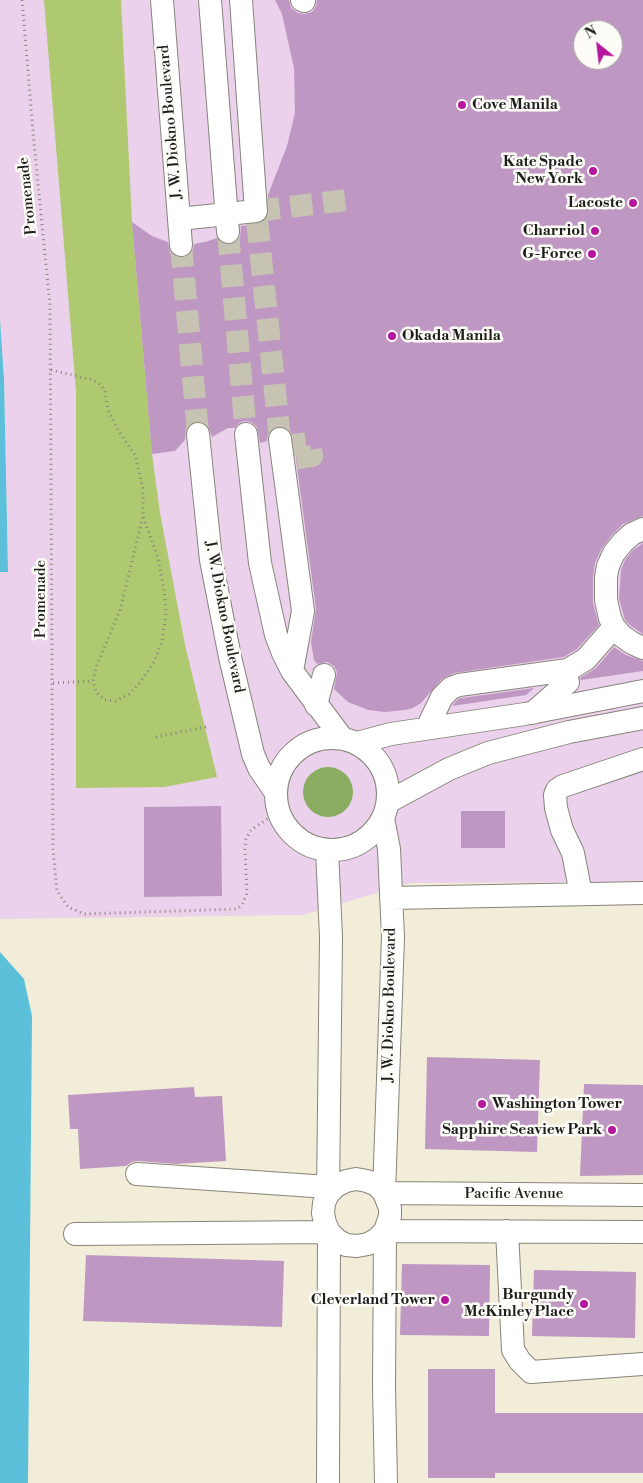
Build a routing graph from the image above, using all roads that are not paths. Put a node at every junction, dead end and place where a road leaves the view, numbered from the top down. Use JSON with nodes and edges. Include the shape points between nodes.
{"nodes":[{"id":1,"x":162,"y":0,"type":"edge"},
{"id":2,"x":210,"y":0,"type":"edge"},
{"id":3,"x":241,"y":0,"type":"edge"},
{"id":4,"x":179,"y":219,"type":"junction"},
{"id":5,"x":227,"y":223,"type":"junction"},
{"id":6,"x":181,"y":245,"type":"tunnel mouth"},
{"id":7,"x":198,"y":434,"type":"tunnel mouth"},
{"id":8,"x":246,"y":434,"type":"tunnel mouth"},
{"id":9,"x":283,"y":450,"type":"tunnel mouth"},
{"id":10,"x":643,"y":529,"type":"edge"},
{"id":11,"x":614,"y":627,"type":"junction"},
{"id":12,"x":643,"y":648,"type":"edge"},
{"id":13,"x":292,"y":670,"type":"junction"},
{"id":14,"x":324,"y":675,"type":"dead end"},
{"id":15,"x":568,"y":682,"type":"dead end"},
{"id":16,"x":643,"y":691,"type":"edge"},
{"id":17,"x":316,"y":705,"type":"junction"},
{"id":18,"x":533,"y":713,"type":"junction"},
{"id":19,"x":643,"y":718,"type":"edge"},
{"id":20,"x":427,"y":728,"type":"junction"},
{"id":21,"x":349,"y":741,"type":"junction"},
{"id":22,"x":643,"y":759,"type":"edge"},
{"id":23,"x":278,"y":802,"type":"junction"},
{"id":24,"x":385,"y":810,"type":"junction"},
{"id":25,"x":327,"y":850,"type":"junction"},
{"id":26,"x":643,"y":893,"type":"edge"},
{"id":27,"x":581,"y":894,"type":"junction"},
{"id":28,"x":391,"y":898,"type":"junction"},
{"id":29,"x":138,"y":1174,"type":"dead end"},
{"id":30,"x":328,"y":1190,"type":"junction"},
{"id":31,"x":384,"y":1193,"type":"junction"},
{"id":32,"x":643,"y":1195,"type":"edge"},
{"id":33,"x":385,"y":1231,"type":"junction"},
{"id":34,"x":507,"y":1231,"type":"junction"},
{"id":35,"x":329,"y":1232,"type":"junction"},
{"id":36,"x":643,"y":1232,"type":"edge"},
{"id":37,"x":75,"y":1234,"type":"dead end"},
{"id":38,"x":643,"y":1364,"type":"edge"},
{"id":39,"x":328,"y":1483,"type":"edge"},
{"id":40,"x":386,"y":1483,"type":"edge"}],
"edges":[{"from":1,"to":4,"type":"street","name":"J. W. Diokno Boulevard"},
{"from":2,"to":5,"type":"street"},
{"from":3,"to":5,"type":"street","via":[[256,212]]},
{"from":4,"to":5,"type":"street"},
{"from":4,"to":6,"type":"street","name":"J. W. Diokno Boulevard"},
{"from":7,"to":23,"type":"street","name":"J. W. Diokno Boulevard","via":[[211,560],[230,657],[254,754]]},
{"from":8,"to":13,"type":"street","via":[[263,576],[276,635]]},
{"from":9,"to":13,"type":"street","via":[[303,611]]},
{"from":10,"to":11,"type":"street","via":[[623,542],[608,566],[606,600]]},
{"from":11,"to":12,"type":"street","via":[[627,640]]},
{"from":11,"to":20,"type":"street","via":[[586,659],[568,670],[451,688],[442,697]]},
{"from":13,"to":17,"type":"street"},
{"from":14,"to":17,"type":"street"},
{"from":15,"to":18,"type":"street"},
{"from":16,"to":18,"type":"street"},
{"from":17,"to":21,"type":"street"},
{"from":18,"to":20,"type":"street"},
{"from":19,"to":24,"type":"street","via":[[568,732],[488,753],[449,769]]},
{"from":20,"to":21,"type":"street"},
{"from":21,"to":23,"type":"street","via":[[321,739],[310,742],[293,754],[281,772]]},
{"from":21,"to":24,"type":"street","via":[[369,751],[386,774],[389,788]]},
{"from":22,"to":27,"type":"street","via":[[557,790],[556,808],[573,853]]},
{"from":23,"to":25,"type":"street","via":[[289,830],[297,838]]},
{"from":24,"to":25,"type":"street","via":[[376,830],[366,839],[354,846]]},
{"from":24,"to":28,"type":"street","name":"J. W. Diokno Boulevard"},
{"from":25,"to":30,"type":"street","via":[[331,936]]},
{"from":26,"to":27,"type":"street"},
{"from":27,"to":28,"type":"street"},
{"from":28,"to":31,"type":"street","name":"J. W. Diokno Boulevard"},
{"from":29,"to":30,"type":"street"},
{"from":30,"to":31,"type":"street","via":[[356,1179],[372,1183]]},
{"from":30,"to":35,"type":"street","via":[[323,1213]]},
{"from":31,"to":32,"type":"street","name":"Pacific Avenue"},
{"from":31,"to":33,"type":"street","via":[[390,1216]]},
{"from":33,"to":34,"type":"street"},
{"from":33,"to":35,"type":"street","via":[[368,1244],[357,1246],[341,1242]]},
{"from":33,"to":40,"type":"street"},
{"from":34,"to":36,"type":"street"},
{"from":34,"to":38,"type":"street","via":[[513,1350],[531,1372]]},
{"from":35,"to":37,"type":"street"},
{"from":35,"to":39,"type":"street"}]}
